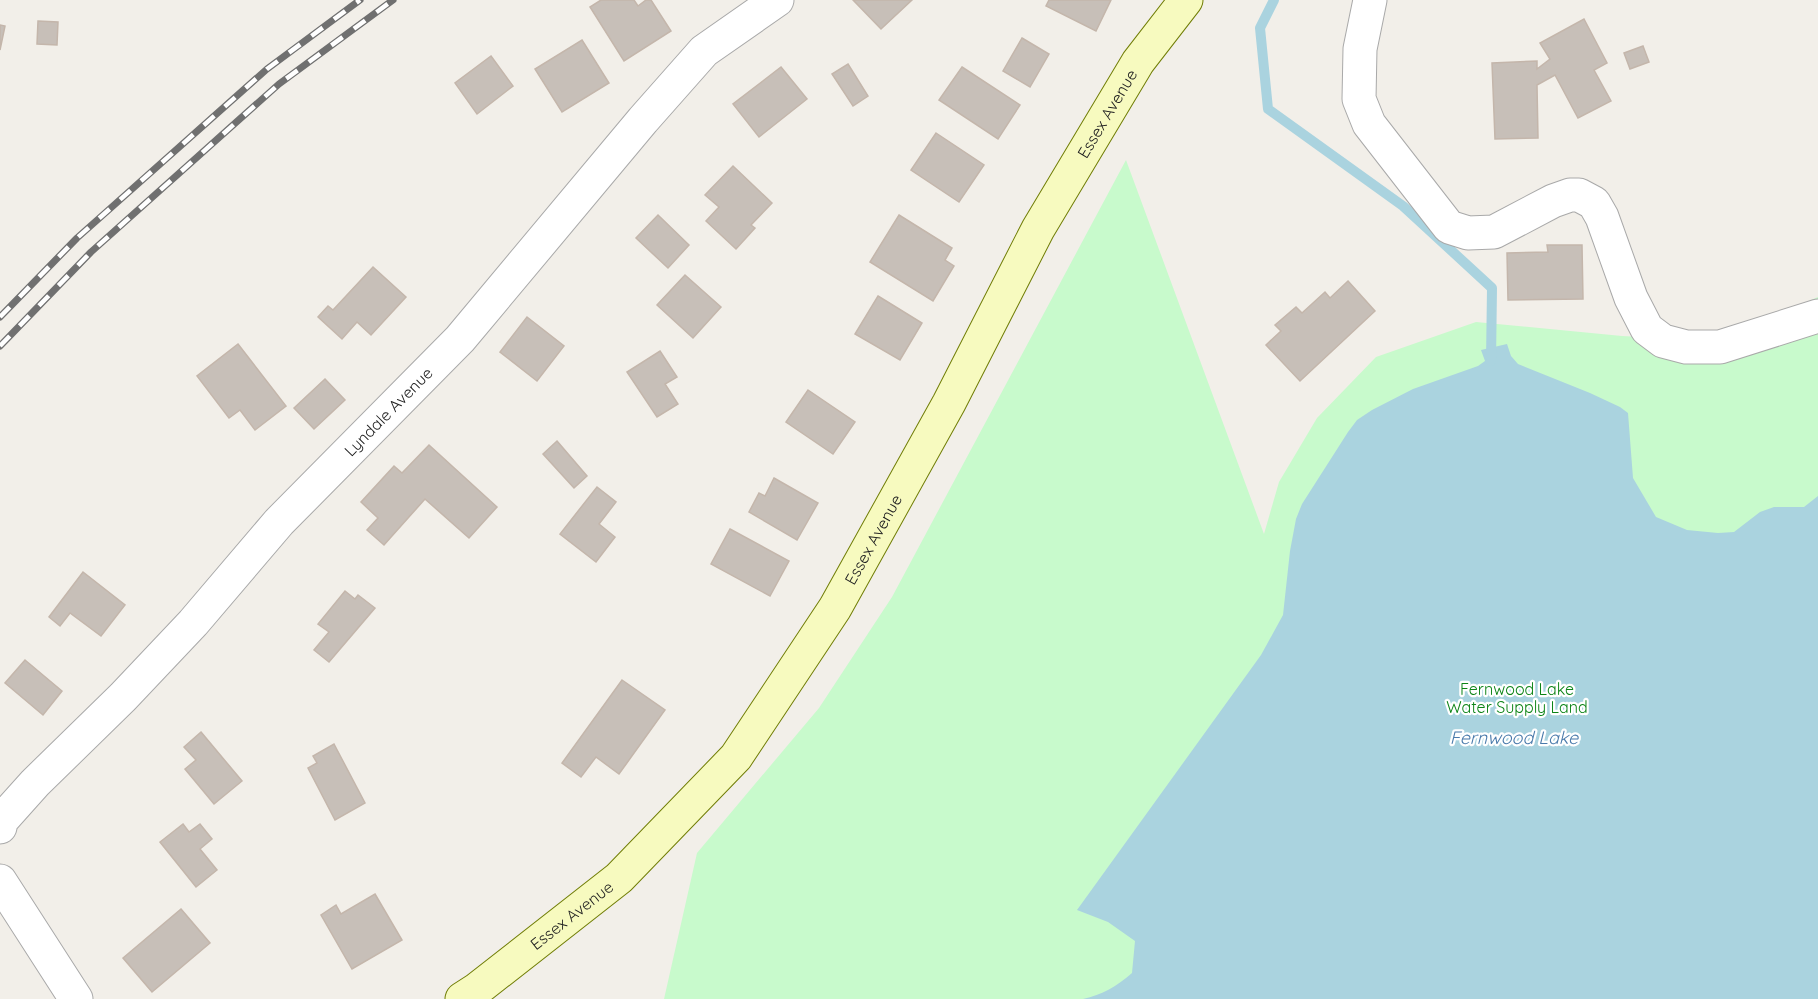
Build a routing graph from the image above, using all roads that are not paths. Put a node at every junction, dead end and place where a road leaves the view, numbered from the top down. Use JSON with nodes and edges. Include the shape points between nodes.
{"nodes":[{"id":1,"x":777,"y":0,"type":"edge"},
{"id":2,"x":1186,"y":0,"type":"edge"},
{"id":3,"x":1370,"y":0,"type":"edge"},
{"id":4,"x":1818,"y":315,"type":"edge"},
{"id":5,"x":0,"y":827,"type":"edge"},
{"id":6,"x":0,"y":881,"type":"edge"},
{"id":7,"x":76,"y":999,"type":"edge"},
{"id":8,"x":462,"y":999,"type":"edge"}],
"edges":[{"from":1,"to":5,"type":"street","name":"Lyndale Avenue","via":[[704,51],[460,339],[279,522],[123,697],[34,783]]},
{"from":2,"to":8,"type":"street","name":"Essex Avenue","via":[[1138,62],[1050,210],[950,403],[834,608],[736,757],[619,878]]},
{"from":3,"to":4,"type":"street","via":[[1360,49],[1359,99],[1369,124],[1449,227],[1468,233],[1494,231],[1570,195],[1594,202],[1647,329],[1663,341],[1686,347],[1720,347]]},
{"from":6,"to":7,"type":"street"}]}
